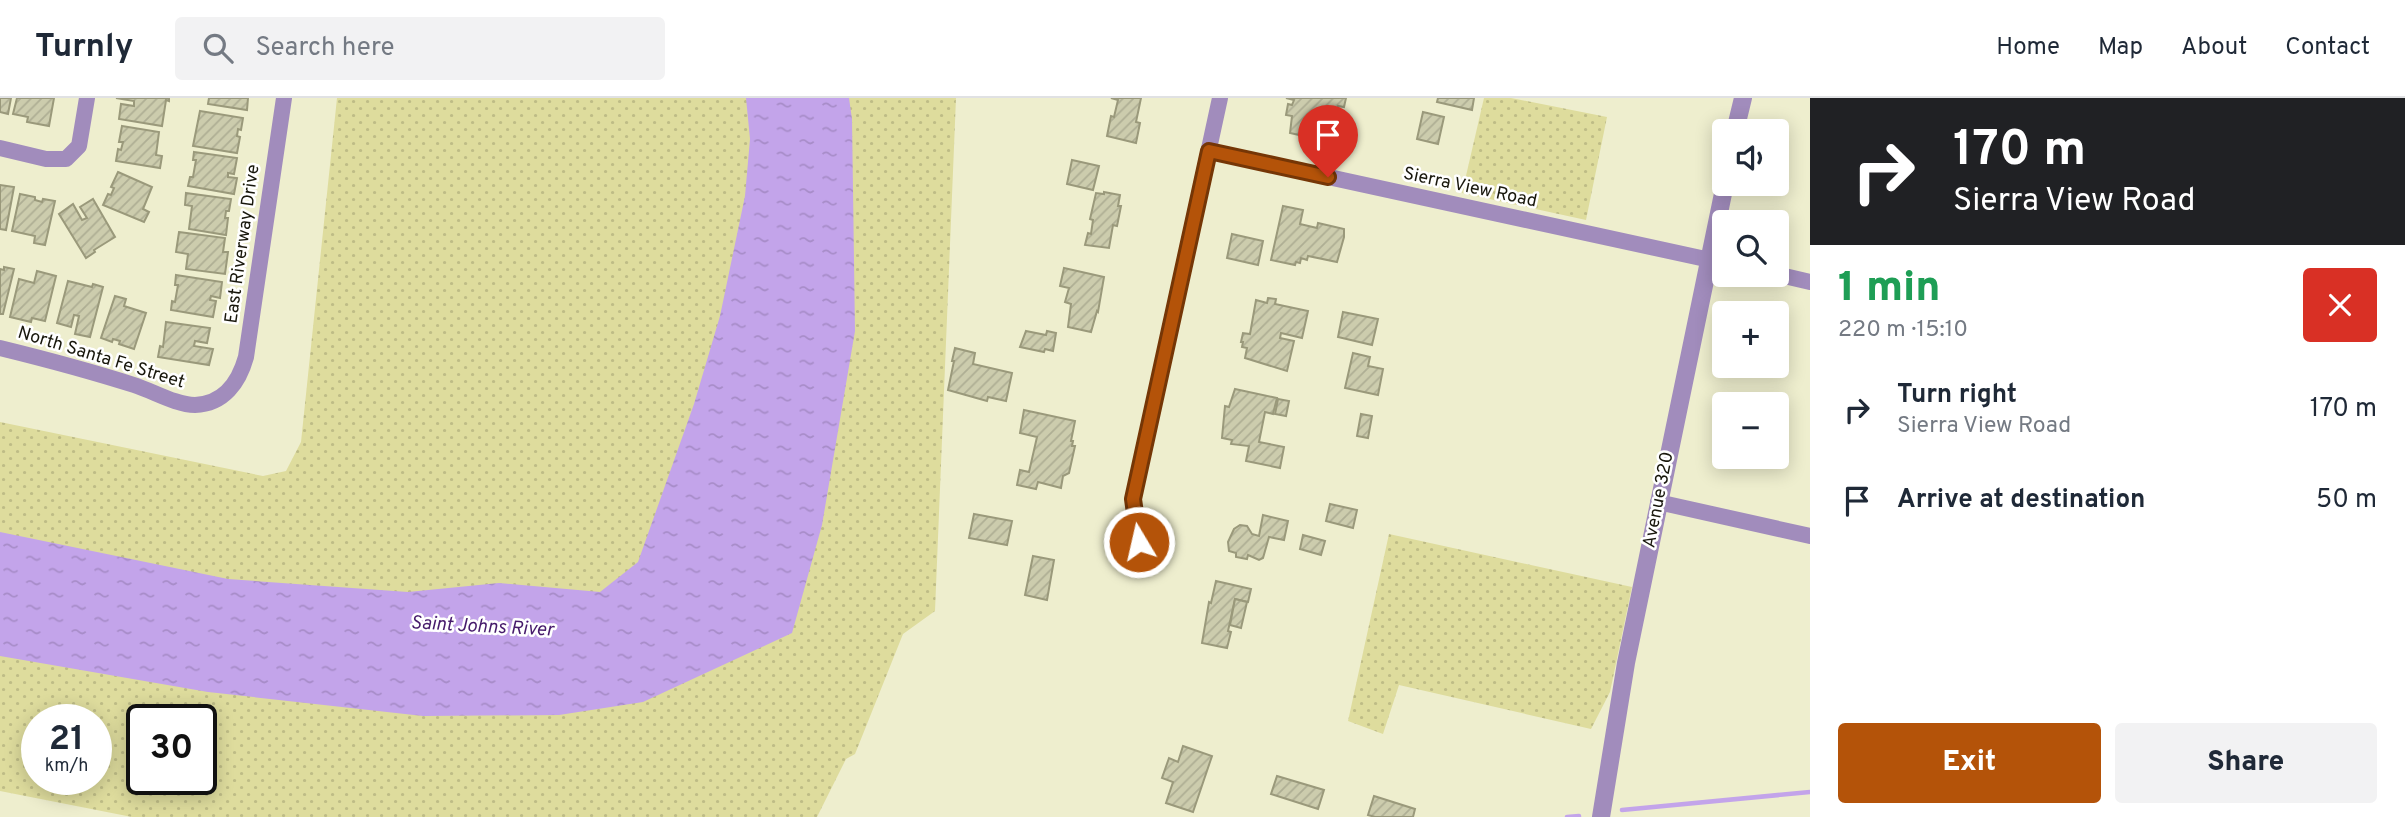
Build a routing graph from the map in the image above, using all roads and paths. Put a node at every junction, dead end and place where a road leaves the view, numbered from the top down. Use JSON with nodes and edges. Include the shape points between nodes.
{"nodes":[{"id":1,"x":87,"y":98,"type":"edge"},
{"id":2,"x":284,"y":98,"type":"edge"},
{"id":3,"x":1220,"y":98,"type":"edge"},
{"id":4,"x":1742,"y":98,"type":"edge"},
{"id":5,"x":1738,"y":119,"type":"edge"},
{"id":6,"x":0,"y":148,"type":"edge"},
{"id":7,"x":1209,"y":151,"type":"junction"},
{"id":8,"x":1712,"y":260,"type":"edge"},
{"id":9,"x":1789,"y":277,"type":"edge"},
{"id":10,"x":1712,"y":278,"type":"edge"},
{"id":11,"x":1810,"y":282,"type":"edge"},
{"id":12,"x":0,"y":348,"type":"edge"},
{"id":13,"x":229,"y":391,"type":"joint"},
{"id":14,"x":1658,"y":502,"type":"junction"},
{"id":15,"x":1810,"y":536,"type":"edge"},
{"id":16,"x":1139,"y":542,"type":"dead end"},
{"id":17,"x":1601,"y":817,"type":"edge"}],
"edges":[{"from":1,"to":6,"type":"street","via":[[81,140],[72,156],[55,160]]},
{"from":2,"to":13,"type":"street","name":"East Riverway Drive","via":[[246,357]]},
{"from":3,"to":7,"type":"street"},
{"from":4,"to":5,"type":"street"},
{"from":7,"to":8,"type":"street","name":"Sierra View Road"},
{"from":7,"to":16,"type":"street","via":[[1133,499]]},
{"from":9,"to":11,"type":"street"},
{"from":10,"to":14,"type":"street","name":"Avenue 320"},
{"from":12,"to":13,"type":"street","name":"North Santa Fe Street","via":[[185,404],[207,403]]},
{"from":14,"to":15,"type":"street"},
{"from":14,"to":17,"type":"street","name":"Avenue 320"}]}
